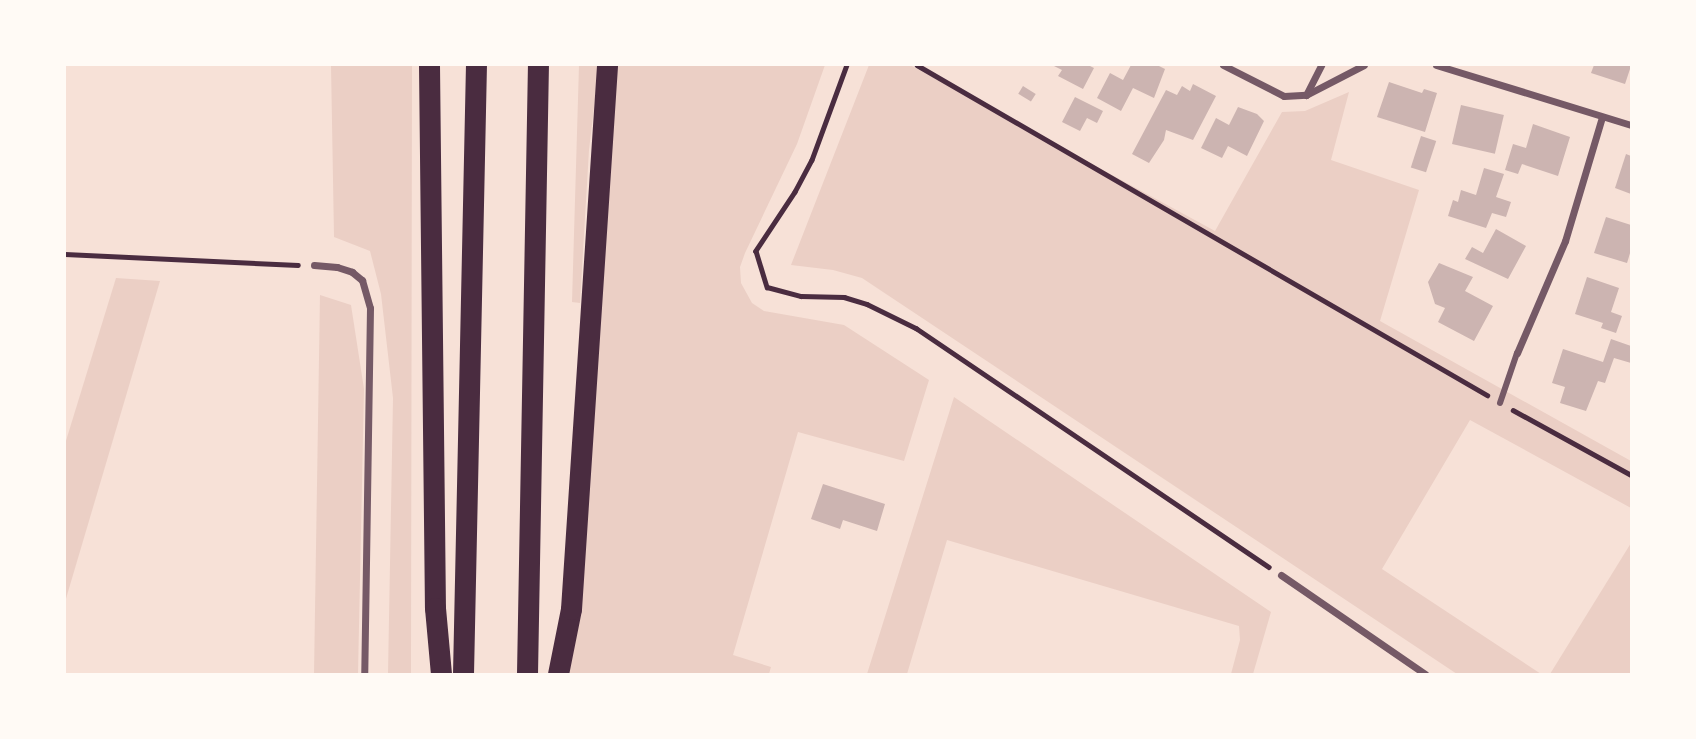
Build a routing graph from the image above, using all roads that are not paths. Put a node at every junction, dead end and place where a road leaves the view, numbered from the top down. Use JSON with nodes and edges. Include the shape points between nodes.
{"nodes":[{"id":1,"x":429,"y":65,"type":"edge"},
{"id":2,"x":476,"y":65,"type":"edge"},
{"id":3,"x":538,"y":65,"type":"edge"},
{"id":4,"x":607,"y":65,"type":"edge"},
{"id":5,"x":1223,"y":65,"type":"edge"},
{"id":6,"x":1321,"y":65,"type":"edge"},
{"id":7,"x":1364,"y":65,"type":"edge"},
{"id":8,"x":1436,"y":65,"type":"edge"},
{"id":9,"x":1306,"y":95,"type":"junction"},
{"id":10,"x":1602,"y":117,"type":"junction"},
{"id":11,"x":1631,"y":125,"type":"edge"},
{"id":12,"x":314,"y":265,"type":"road end"},
{"id":13,"x":1517,"y":353,"type":"joint"},
{"id":14,"x":1500,"y":403,"type":"road end"},
{"id":15,"x":1281,"y":575,"type":"road end"},
{"id":16,"x":365,"y":674,"type":"edge"},
{"id":17,"x":441,"y":674,"type":"edge"},
{"id":18,"x":463,"y":674,"type":"edge"},
{"id":19,"x":527,"y":674,"type":"edge"},
{"id":20,"x":558,"y":674,"type":"edge"},
{"id":21,"x":1425,"y":674,"type":"edge"}],
"edges":[{"from":1,"to":17,"type":"highway","via":[[435,608]]},
{"from":2,"to":18,"type":"highway"},
{"from":3,"to":19,"type":"highway"},
{"from":4,"to":20,"type":"highway","via":[[571,609]]},
{"from":5,"to":9,"type":"street","via":[[1283,96]]},
{"from":6,"to":9,"type":"street"},
{"from":7,"to":9,"type":"street"},
{"from":8,"to":10,"type":"street"},
{"from":10,"to":11,"type":"street"},
{"from":10,"to":13,"type":"street","via":[[1565,241]]},
{"from":12,"to":16,"type":"street","via":[[352,272],[362,280],[370,308]]},
{"from":13,"to":14,"type":"street"},
{"from":15,"to":21,"type":"street"}]}
